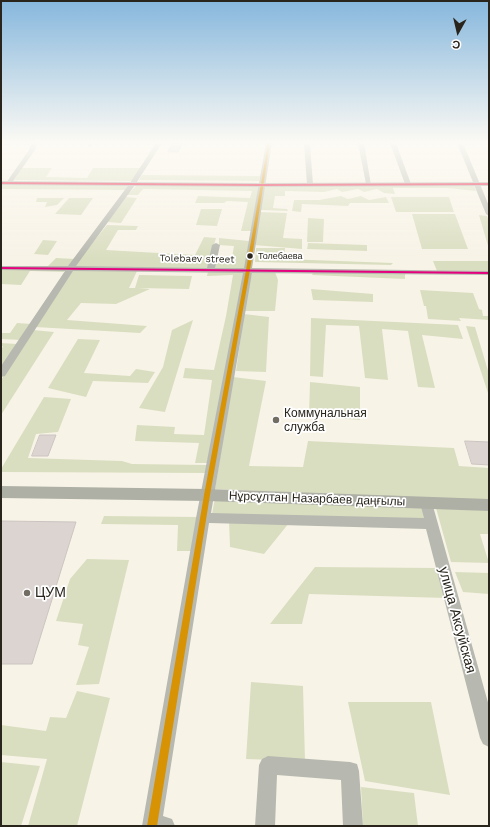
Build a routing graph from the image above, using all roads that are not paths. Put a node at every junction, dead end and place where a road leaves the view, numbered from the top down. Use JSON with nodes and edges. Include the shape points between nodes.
{"nodes":[{"id":1,"x":262,"y":182,"type":"edge"},
{"id":2,"x":310,"y":182,"type":"edge"},
{"id":3,"x":1,"y":183,"type":"edge"},
{"id":4,"x":9,"y":183,"type":"joint"},
{"id":5,"x":133,"y":184,"type":"junction"},
{"id":6,"x":369,"y":184,"type":"joint"},
{"id":7,"x":408,"y":184,"type":"joint"},
{"id":8,"x":476,"y":184,"type":"junction"},
{"id":9,"x":489,"y":184,"type":"edge"},
{"id":10,"x":261,"y":185,"type":"junction"},
{"id":11,"x":310,"y":185,"type":"junction"},
{"id":12,"x":489,"y":214,"type":"edge"},
{"id":13,"x":216,"y":245,"type":"dead end"},
{"id":14,"x":1,"y":268,"type":"edge"},
{"id":15,"x":70,"y":269,"type":"junction"},
{"id":16,"x":210,"y":270,"type":"junction"},
{"id":17,"x":248,"y":270,"type":"junction"},
{"id":18,"x":489,"y":272,"type":"edge"},
{"id":19,"x":1,"y":374,"type":"edge"},
{"id":20,"x":1,"y":492,"type":"edge"},
{"id":21,"x":207,"y":495,"type":"junction"},
{"id":22,"x":426,"y":502,"type":"junction"},
{"id":23,"x":489,"y":505,"type":"edge"},
{"id":24,"x":203,"y":518,"type":"junction"},
{"id":25,"x":432,"y":524,"type":"junction"},
{"id":26,"x":489,"y":738,"type":"edge"},
{"id":27,"x":156,"y":826,"type":"edge"},
{"id":28,"x":265,"y":826,"type":"edge"},
{"id":29,"x":353,"y":826,"type":"edge"}],
"edges":[{"from":1,"to":10,"type":"street"},
{"from":2,"to":11,"type":"street"},
{"from":3,"to":4,"type":"main road"},
{"from":4,"to":5,"type":"main road"},
{"from":5,"to":10,"type":"main road"},
{"from":5,"to":15,"type":"street"},
{"from":6,"to":7,"type":"main road"},
{"from":6,"to":11,"type":"main road"},
{"from":7,"to":8,"type":"main road"},
{"from":8,"to":9,"type":"main road"},
{"from":8,"to":12,"type":"street"},
{"from":10,"to":11,"type":"main road"},
{"from":10,"to":17,"type":"street"},
{"from":13,"to":16,"type":"street"},
{"from":14,"to":15,"type":"street","name":"Tolebaev street"},
{"from":15,"to":16,"type":"street","name":"Tolebaev street"},
{"from":15,"to":19,"type":"street"},
{"from":16,"to":17,"type":"street","name":"Tolebaev street"},
{"from":17,"to":18,"type":"street","name":"Tolebaev street"},
{"from":17,"to":21,"type":"street"},
{"from":20,"to":21,"type":"main road","name":"Нұрсұлтан Назарбаев даңғылы"},
{"from":21,"to":22,"type":"main road","name":"Нұрсұлтан Назарбаев даңғылы"},
{"from":21,"to":24,"type":"street"},
{"from":22,"to":23,"type":"main road","name":"Нұрсұлтан Назарбаев даңғылы"},
{"from":22,"to":25,"type":"street","name":"улица Аксуйская"},
{"from":24,"to":25,"type":"street"},
{"from":24,"to":27,"type":"street"},
{"from":25,"to":26,"type":"street","name":"улица Аксуйская"},
{"from":28,"to":29,"type":"street","via":[[268,765],[350,771]]}]}
